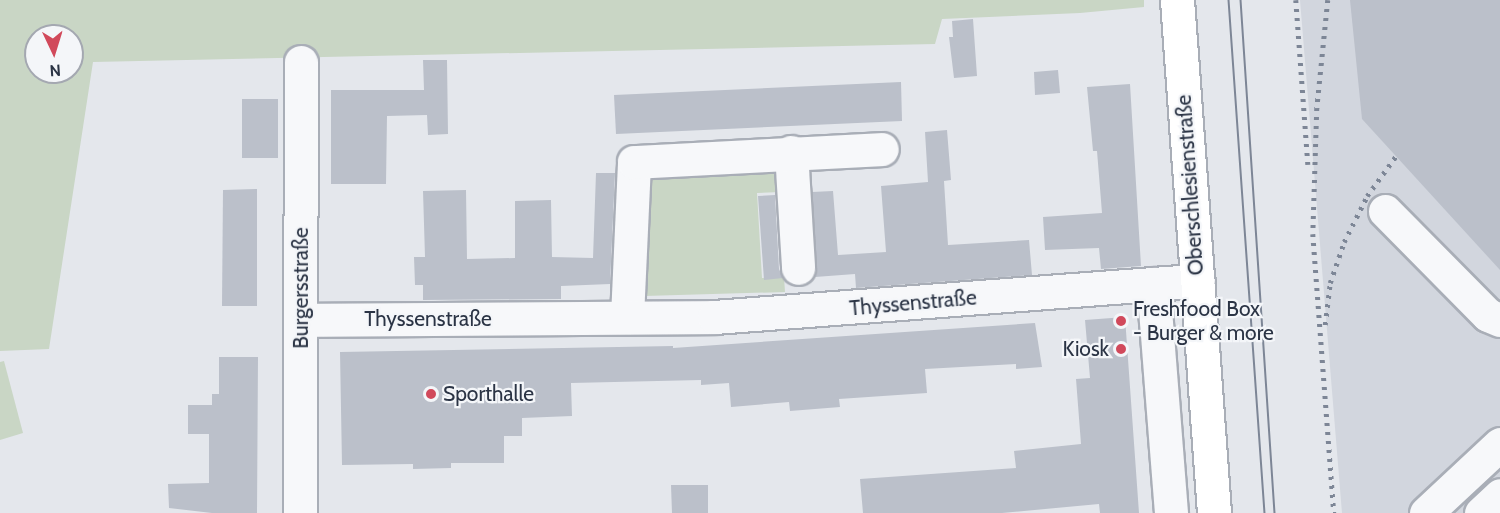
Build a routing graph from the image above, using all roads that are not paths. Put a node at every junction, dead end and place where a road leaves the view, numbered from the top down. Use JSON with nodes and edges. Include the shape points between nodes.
{"nodes":[{"id":1,"x":1177,"y":0,"type":"edge"},
{"id":2,"x":301,"y":62,"type":"dead end"},
{"id":3,"x":882,"y":149,"type":"dead end"},
{"id":4,"x":791,"y":153,"type":"junction"},
{"id":5,"x":1385,"y":211,"type":"dead end"},
{"id":6,"x":798,"y":268,"type":"dead end"},
{"id":7,"x":1198,"y":280,"type":"junction"},
{"id":8,"x":1153,"y":284,"type":"junction"},
{"id":9,"x":627,"y":317,"type":"junction"},
{"id":10,"x":301,"y":320,"type":"junction"},
{"id":11,"x":1500,"y":320,"type":"edge"},
{"id":12,"x":1500,"y":444,"type":"edge"},
{"id":13,"x":1500,"y":495,"type":"edge"},
{"id":14,"x":300,"y":513,"type":"edge"},
{"id":15,"x":1171,"y":513,"type":"edge"},
{"id":16,"x":1214,"y":513,"type":"edge"},
{"id":17,"x":1426,"y":513,"type":"edge"},
{"id":18,"x":1481,"y":513,"type":"edge"}],
"edges":[{"from":1,"to":7,"type":"main road","name":"Oberschlesienstraße"},
{"from":2,"to":10,"type":"street","name":"Burgersstraße"},
{"from":3,"to":4,"type":"street"},
{"from":4,"to":6,"type":"street"},
{"from":4,"to":9,"type":"street","via":[[634,162]]},
{"from":5,"to":11,"type":"street","via":[[1488,315]]},
{"from":7,"to":8,"type":"street","name":"Thyssenstraße"},
{"from":7,"to":16,"type":"main road","name":"Oberschlesienstraße"},
{"from":8,"to":9,"type":"street","name":"Thyssenstraße","via":[[714,317]]},
{"from":8,"to":15,"type":"street"},
{"from":9,"to":10,"type":"street","name":"Thyssenstraße"},
{"from":10,"to":14,"type":"street","name":"Burgersstraße"},
{"from":12,"to":17,"type":"street"},
{"from":13,"to":18,"type":"street"}]}
